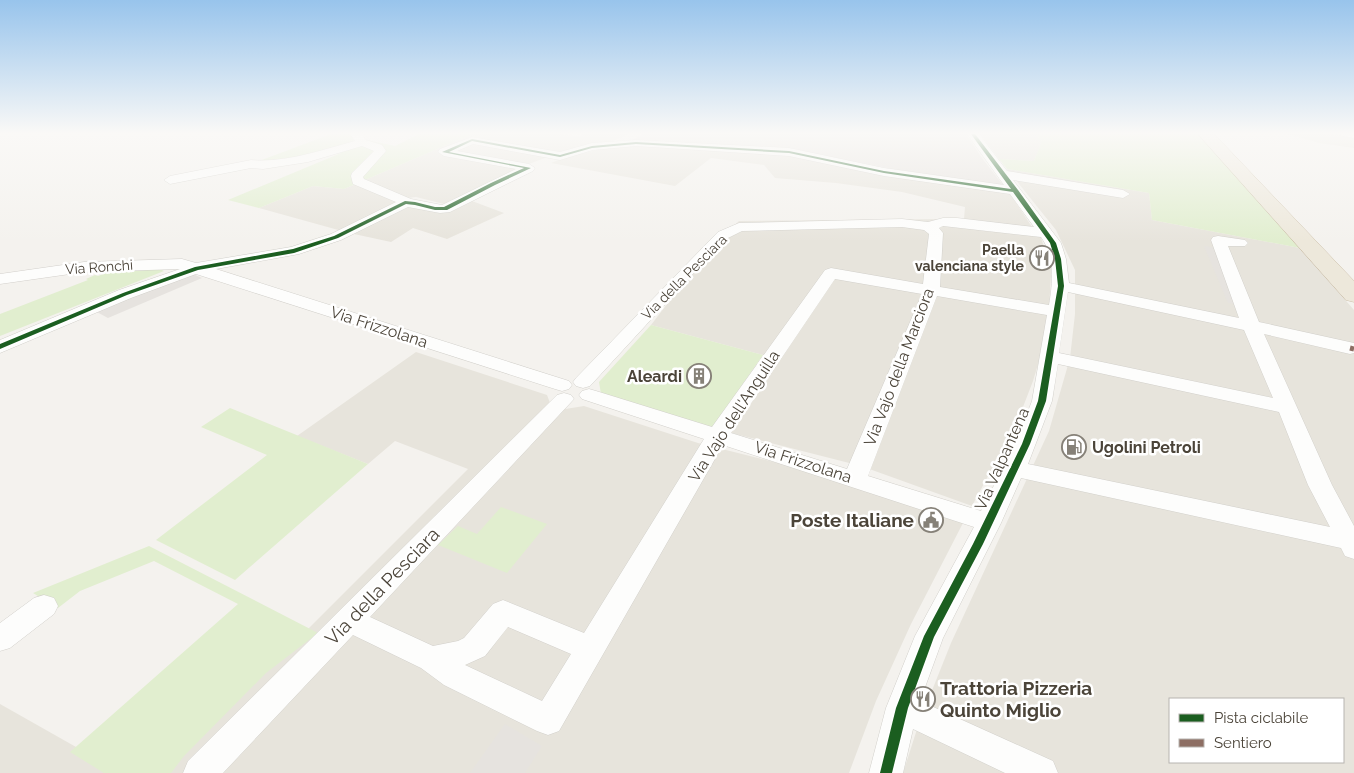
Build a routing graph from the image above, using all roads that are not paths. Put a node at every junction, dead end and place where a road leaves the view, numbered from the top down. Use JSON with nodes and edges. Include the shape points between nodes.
{"nodes":[{"id":1,"x":220,"y":170,"type":"edge"},
{"id":2,"x":362,"y":170,"type":"edge"},
{"id":3,"x":523,"y":170,"type":"edge"},
{"id":4,"x":875,"y":170,"type":"edge"},
{"id":5,"x":998,"y":170,"type":"edge"},
{"id":6,"x":1239,"y":170,"type":"edge"},
{"id":7,"x":1001,"y":174,"type":"junction"},
{"id":8,"x":170,"y":180,"type":"dead end"},
{"id":9,"x":1016,"y":191,"type":"junction"},
{"id":10,"x":1123,"y":194,"type":"dead end"},
{"id":11,"x":409,"y":203,"type":"junction"},
{"id":12,"x":928,"y":226,"type":"junction"},
{"id":13,"x":1046,"y":233,"type":"junction"},
{"id":14,"x":1240,"y":243,"type":"dead end"},
{"id":15,"x":197,"y":268,"type":"junction"},
{"id":16,"x":0,"y":278,"type":"edge"},
{"id":17,"x":1062,"y":286,"type":"junction"},
{"id":18,"x":932,"y":291,"type":"junction"},
{"id":19,"x":1354,"y":295,"type":"edge"},
{"id":20,"x":1058,"y":312,"type":"junction"},
{"id":21,"x":1251,"y":326,"type":"junction"},
{"id":22,"x":0,"y":347,"type":"edge"},
{"id":23,"x":1350,"y":348,"type":"dead end"},
{"id":24,"x":1051,"y":357,"type":"junction"},
{"id":25,"x":586,"y":388,"type":"junction"},
{"id":26,"x":563,"y":392,"type":"junction"},
{"id":27,"x":1287,"y":407,"type":"junction"},
{"id":28,"x":718,"y":435,"type":"junction"},
{"id":29,"x":1014,"y":469,"type":"junction"},
{"id":30,"x":855,"y":479,"type":"junction"},
{"id":31,"x":988,"y":523,"type":"junction"},
{"id":32,"x":1352,"y":545,"type":"edge"},
{"id":33,"x":44,"y":606,"type":"dead end"},
{"id":34,"x":348,"y":620,"type":"junction"},
{"id":35,"x":0,"y":639,"type":"edge"},
{"id":36,"x":479,"y":644,"type":"junction"},
{"id":37,"x":590,"y":649,"type":"junction"},
{"id":38,"x":431,"y":659,"type":"junction"},
{"id":39,"x":477,"y":686,"type":"junction"},
{"id":40,"x":902,"y":708,"type":"junction"},
{"id":41,"x":200,"y":773,"type":"edge"},
{"id":42,"x":886,"y":773,"type":"edge"},
{"id":43,"x":1041,"y":773,"type":"edge"}],
"edges":[{"from":1,"to":8,"type":"street"},
{"from":2,"to":11,"type":"street","via":[[357,176],[358,181]]},
{"from":3,"to":11,"type":"street","via":[[443,210]]},
{"from":4,"to":9,"type":"street"},
{"from":5,"to":7,"type":"street","name":"Via Valpantena"},
{"from":6,"to":19,"type":"highway"},
{"from":7,"to":9,"type":"street","name":"Via Valpantena"},
{"from":7,"to":10,"type":"street"},
{"from":9,"to":13,"type":"street","name":"Via Valpantena"},
{"from":11,"to":15,"type":"street","via":[[336,237],[294,251]]},
{"from":12,"to":13,"type":"street","name":"Via della Pesciara","via":[[957,222]]},
{"from":12,"to":18,"type":"street","name":"Via Vajo della Marciora","via":[[936,233]]},
{"from":12,"to":25,"type":"street","name":"Via della Pesciara","via":[[902,223],[739,227],[723,235],[709,248]]},
{"from":13,"to":17,"type":"street","name":"Via Valpantena","via":[[1058,259]]},
{"from":14,"to":21,"type":"street","via":[[1218,240]]},
{"from":15,"to":16,"type":"street","name":"Via Ronchi","via":[[171,263],[84,267]]},
{"from":15,"to":22,"type":"street","via":[[125,294]]},
{"from":15,"to":26,"type":"street","name":"Via Frizzolana"},
{"from":17,"to":20,"type":"street","name":"Via Valpantena"},
{"from":17,"to":21,"type":"street"},
{"from":18,"to":20,"type":"street"},
{"from":18,"to":28,"type":"street","name":"Via Vajo dell'Anguilla","via":[[830,274]]},
{"from":18,"to":30,"type":"street","name":"Via Vajo della Marciora"},
{"from":20,"to":24,"type":"street","name":"Via Valpantena"},
{"from":21,"to":23,"type":"street"},
{"from":21,"to":27,"type":"street"},
{"from":24,"to":27,"type":"street"},
{"from":24,"to":29,"type":"street","name":"Via Valpantena","via":[[1042,401]]},
{"from":25,"to":26,"type":"street","name":"Via Frizzolana","via":[[577,400]]},
{"from":25,"to":28,"type":"street","name":"Via Frizzolana"},
{"from":26,"to":34,"type":"street","name":"Via della Pesciara"},
{"from":27,"to":32,"type":"street","via":[[1320,485]]},
{"from":28,"to":30,"type":"street","name":"Via Frizzolana"},
{"from":28,"to":37,"type":"street","name":"Via Vajo dell'Anguilla"},
{"from":29,"to":31,"type":"street","name":"Via Valpantena"},
{"from":29,"to":32,"type":"street"},
{"from":30,"to":31,"type":"street","name":"Via Frizzolana"},
{"from":31,"to":40,"type":"street","name":"Via Valpantena","via":[[929,636]]},
{"from":33,"to":35,"type":"street"},
{"from":34,"to":38,"type":"street","name":"Via Vajo dell'Anguilla"},
{"from":34,"to":41,"type":"street","name":"Via della Pesciara"},
{"from":36,"to":37,"type":"street","via":[[503,612]]},
{"from":36,"to":38,"type":"street","via":[[461,655]]},
{"from":36,"to":39,"type":"street","via":[[472,658]]},
{"from":37,"to":39,"type":"street","name":"Via Vajo dell'Anguilla","via":[[548,720]]},
{"from":38,"to":39,"type":"street","name":"Via Vajo dell'Anguilla"},
{"from":40,"to":42,"type":"street","name":"Via Valpantena"},
{"from":40,"to":43,"type":"street"}]}
